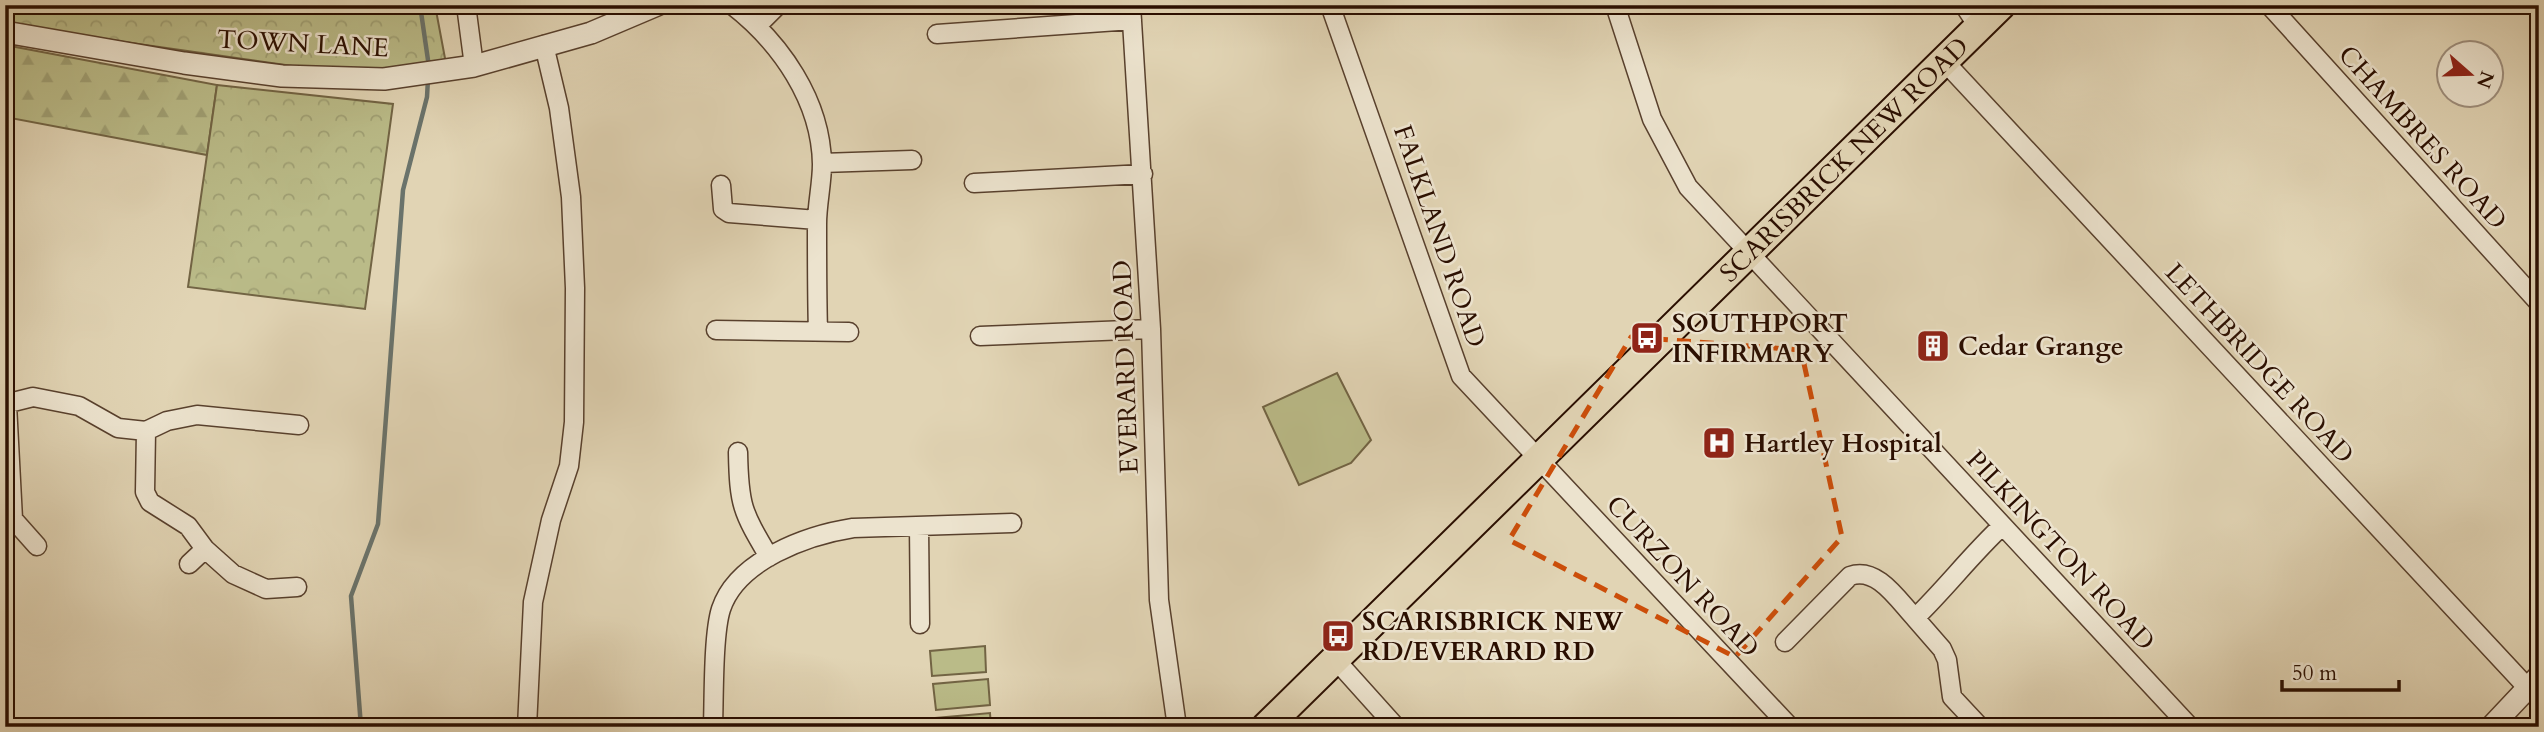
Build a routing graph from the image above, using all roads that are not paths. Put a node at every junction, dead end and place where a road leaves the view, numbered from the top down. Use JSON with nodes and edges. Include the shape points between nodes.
{"nodes":[{"id":1,"x":466,"y":5,"type":"edge"},
{"id":2,"x":657,"y":5,"type":"edge"},
{"id":3,"x":732,"y":5,"type":"edge"},
{"id":4,"x":778,"y":5,"type":"edge"},
{"id":5,"x":1331,"y":5,"type":"edge"},
{"id":6,"x":1615,"y":5,"type":"edge"},
{"id":7,"x":2001,"y":5,"type":"edge"},
{"id":8,"x":2269,"y":5,"type":"edge"},
{"id":9,"x":1131,"y":12,"type":"edge"},
{"id":10,"x":1972,"y":16,"type":"edge"},
{"id":11,"x":758,"y":25,"type":"junction"},
{"id":12,"x":5,"y":32,"type":"edge"},
{"id":13,"x":937,"y":34,"type":"dead end"},
{"id":14,"x":544,"y":45,"type":"junction"},
{"id":15,"x":1944,"y":61,"type":"junction"},
{"id":16,"x":474,"y":66,"type":"junction"},
{"id":17,"x":912,"y":160,"type":"dead end"},
{"id":18,"x":822,"y":163,"type":"junction"},
{"id":19,"x":1143,"y":174,"type":"junction"},
{"id":20,"x":974,"y":183,"type":"dead end"},
{"id":21,"x":721,"y":186,"type":"dead end"},
{"id":22,"x":817,"y":220,"type":"junction"},
{"id":23,"x":1751,"y":254,"type":"junction"},
{"id":24,"x":2539,"y":303,"type":"edge"},
{"id":25,"x":1151,"y":329,"type":"junction"},
{"id":26,"x":716,"y":330,"type":"dead end"},
{"id":27,"x":818,"y":332,"type":"junction"},
{"id":28,"x":849,"y":332,"type":"dead end"},
{"id":29,"x":980,"y":336,"type":"dead end"},
{"id":30,"x":6,"y":404,"type":"edge"},
{"id":31,"x":299,"y":425,"type":"dead end"},
{"id":32,"x":146,"y":431,"type":"junction"},
{"id":33,"x":738,"y":452,"type":"dead end"},
{"id":34,"x":1538,"y":461,"type":"junction"},
{"id":35,"x":1013,"y":523,"type":"dead end"},
{"id":36,"x":919,"y":526,"type":"junction"},
{"id":37,"x":2003,"y":526,"type":"junction"},
{"id":38,"x":37,"y":546,"type":"dead end"},
{"id":39,"x":205,"y":549,"type":"junction"},
{"id":40,"x":769,"y":557,"type":"junction"},
{"id":41,"x":189,"y":564,"type":"dead end"},
{"id":42,"x":297,"y":587,"type":"dead end"},
{"id":43,"x":1915,"y":618,"type":"junction"},
{"id":44,"x":920,"y":624,"type":"dead end"},
{"id":45,"x":1785,"y":642,"type":"dead end"},
{"id":46,"x":1334,"y":658,"type":"junction"},
{"id":47,"x":2535,"y":688,"type":"edge"},
{"id":48,"x":527,"y":727,"type":"edge"},
{"id":49,"x":713,"y":727,"type":"edge"},
{"id":50,"x":1177,"y":727,"type":"edge"},
{"id":51,"x":1266,"y":727,"type":"edge"},
{"id":52,"x":1396,"y":727,"type":"edge"},
{"id":53,"x":1790,"y":727,"type":"edge"},
{"id":54,"x":1980,"y":727,"type":"edge"},
{"id":55,"x":2190,"y":727,"type":"edge"},
{"id":56,"x":2491,"y":727,"type":"edge"}],
"edges":[{"from":1,"to":16,"type":"street"},
{"from":2,"to":14,"type":"street","name":"TOWN LANE","via":[[591,33]]},
{"from":3,"to":11,"type":"street"},
{"from":4,"to":11,"type":"street"},
{"from":5,"to":34,"type":"street","name":"FALKLAND ROAD","via":[[1461,376]]},
{"from":6,"to":23,"type":"street","name":"PILKINGTON ROAD","via":[[1652,119],[1688,187]]},
{"from":7,"to":10,"type":"highway","name":"SCARISBRICK NEW ROAD"},
{"from":8,"to":24,"type":"street","name":"CHAMBRES ROAD"},
{"from":9,"to":13,"type":"street"},
{"from":9,"to":19,"type":"street","name":"EVERARD ROAD"},
{"from":10,"to":15,"type":"highway","name":"SCARISBRICK NEW ROAD"},
{"from":11,"to":18,"type":"street","via":[[810,101]]},
{"from":12,"to":16,"type":"street","name":"TOWN LANE","via":[[282,76],[384,79]]},
{"from":14,"to":16,"type":"street","name":"TOWN LANE"},
{"from":14,"to":48,"type":"street","via":[[568,164],[575,288],[575,422],[569,466],[551,520],[533,602]]},
{"from":15,"to":23,"type":"highway","name":"SCARISBRICK NEW ROAD"},
{"from":15,"to":47,"type":"street","name":"LETHBRIDGE ROAD"},
{"from":17,"to":18,"type":"street"},
{"from":18,"to":22,"type":"street"},
{"from":19,"to":20,"type":"street"},
{"from":19,"to":25,"type":"street","name":"EVERARD ROAD"},
{"from":21,"to":22,"type":"street","via":[[723,209],[729,213]]},
{"from":22,"to":27,"type":"street"},
{"from":23,"to":34,"type":"highway","name":"SCARISBRICK NEW ROAD"},
{"from":23,"to":37,"type":"street","name":"PILKINGTON ROAD"},
{"from":25,"to":29,"type":"street"},
{"from":25,"to":50,"type":"street","name":"EVERARD ROAD","via":[[1159,600]]},
{"from":26,"to":27,"type":"street"},
{"from":27,"to":28,"type":"street"},
{"from":30,"to":32,"type":"street","via":[[33,397],[79,406],[118,428]]},
{"from":30,"to":38,"type":"street","via":[[13,519]]},
{"from":31,"to":32,"type":"street","via":[[197,415]]},
{"from":32,"to":39,"type":"street","via":[[145,492],[150,502],[188,526]]},
{"from":33,"to":40,"type":"street","via":[[743,512]]},
{"from":34,"to":46,"type":"highway","name":"SCARISBRICK NEW ROAD"},
{"from":34,"to":53,"type":"street","name":"CURZON ROAD"},
{"from":35,"to":36,"type":"street"},
{"from":36,"to":40,"type":"street","via":[[828,532]]},
{"from":36,"to":44,"type":"street"},
{"from":37,"to":43,"type":"street"},
{"from":37,"to":55,"type":"street","name":"PILKINGTON ROAD"},
{"from":39,"to":41,"type":"street"},
{"from":39,"to":42,"type":"street","via":[[248,582],[266,589]]},
{"from":40,"to":49,"type":"street","via":[[738,581],[720,612]]},
{"from":43,"to":45,"type":"street","via":[[1873,575],[1860,572],[1850,576]]},
{"from":43,"to":54,"type":"street","via":[[1942,649],[1952,697]]},
{"from":46,"to":51,"type":"highway","name":"SCARISBRICK NEW ROAD"},
{"from":46,"to":52,"type":"street"},
{"from":47,"to":56,"type":"street"}]}
